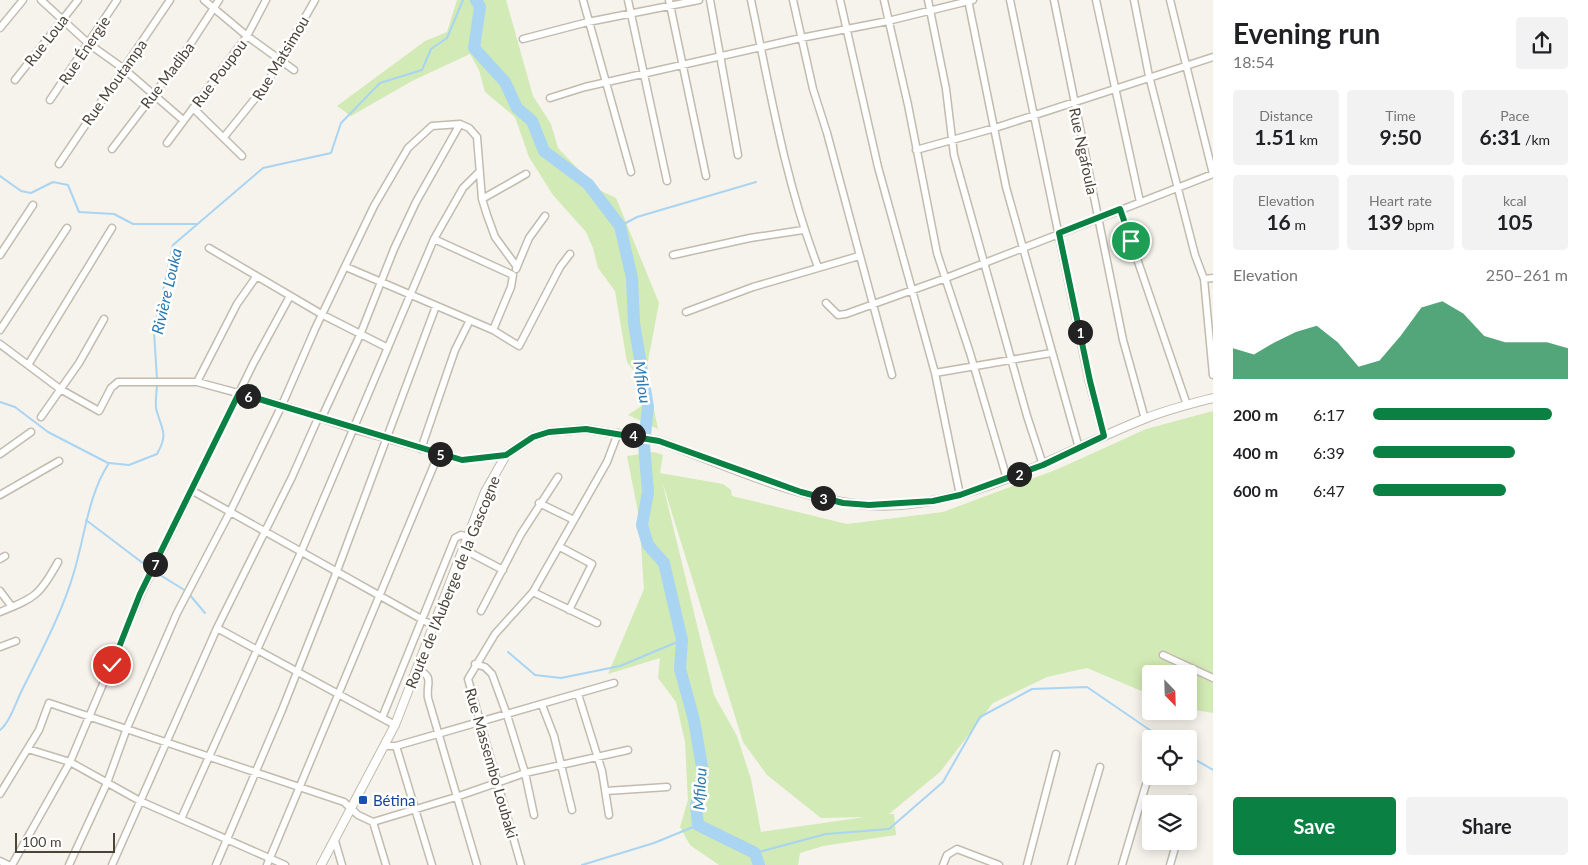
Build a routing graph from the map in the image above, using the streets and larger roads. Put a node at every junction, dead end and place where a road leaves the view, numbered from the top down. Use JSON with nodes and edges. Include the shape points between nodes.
{"nodes":[{"id":1,"x":23,"y":0,"type":"edge"},
{"id":2,"x":41,"y":0,"type":"edge"},
{"id":3,"x":78,"y":0,"type":"edge"},
{"id":4,"x":117,"y":0,"type":"edge"},
{"id":5,"x":170,"y":0,"type":"edge"},
{"id":6,"x":204,"y":0,"type":"edge"},
{"id":7,"x":219,"y":0,"type":"edge"},
{"id":8,"x":266,"y":0,"type":"edge"},
{"id":9,"x":315,"y":0,"type":"edge"},
{"id":10,"x":583,"y":0,"type":"edge"},
{"id":11,"x":628,"y":0,"type":"edge"},
{"id":12,"x":699,"y":0,"type":"edge"},
{"id":13,"x":710,"y":0,"type":"edge"},
{"id":14,"x":751,"y":0,"type":"edge"},
{"id":15,"x":793,"y":0,"type":"edge"},
{"id":16,"x":840,"y":0,"type":"edge"},
{"id":17,"x":884,"y":0,"type":"edge"},
{"id":18,"x":928,"y":0,"type":"edge"},
{"id":19,"x":970,"y":0,"type":"edge"},
{"id":20,"x":1010,"y":0,"type":"edge"},
{"id":21,"x":1054,"y":0,"type":"edge"},
{"id":22,"x":1096,"y":0,"type":"edge"},
{"id":23,"x":1134,"y":0,"type":"edge"},
{"id":24,"x":1170,"y":0,"type":"edge"},
{"id":25,"x":670,"y":3,"type":"edge"},
{"id":26,"x":214,"y":9,"type":"junction"},
{"id":27,"x":930,"y":9,"type":"junction"},
{"id":28,"x":630,"y":13,"type":"junction"},
{"id":29,"x":63,"y":19,"type":"junction"},
{"id":30,"x":888,"y":21,"type":"junction"},
{"id":31,"x":588,"y":22,"type":"junction"},
{"id":32,"x":0,"y":28,"type":"edge"},
{"id":33,"x":848,"y":30,"type":"junction"},
{"id":34,"x":247,"y":36,"type":"junction"},
{"id":35,"x":801,"y":38,"type":"junction"},
{"id":36,"x":523,"y":39,"type":"dead end"},
{"id":37,"x":89,"y":44,"type":"junction"},
{"id":38,"x":761,"y":48,"type":"junction"},
{"id":39,"x":1213,"y":57,"type":"edge"},
{"id":40,"x":721,"y":58,"type":"junction"},
{"id":41,"x":280,"y":60,"type":"junction"},
{"id":42,"x":1187,"y":64,"type":"junction"},
{"id":43,"x":681,"y":66,"type":"junction"},
{"id":44,"x":124,"y":69,"type":"junction"},
{"id":45,"x":294,"y":70,"type":"dead end"},
{"id":46,"x":644,"y":74,"type":"junction"},
{"id":47,"x":1149,"y":76,"type":"junction"},
{"id":48,"x":15,"y":80,"type":"dead end"},
{"id":49,"x":605,"y":82,"type":"junction"},
{"id":50,"x":1114,"y":88,"type":"junction"},
{"id":51,"x":154,"y":94,"type":"junction"},
{"id":52,"x":550,"y":98,"type":"dead end"},
{"id":53,"x":50,"y":100,"type":"dead end"},
{"id":54,"x":1073,"y":102,"type":"junction"},
{"id":55,"x":193,"y":108,"type":"junction"},
{"id":56,"x":1033,"y":115,"type":"junction"},
{"id":57,"x":183,"y":120,"type":"junction"},
{"id":58,"x":460,"y":124,"type":"junction"},
{"id":59,"x":995,"y":128,"type":"junction"},
{"id":60,"x":224,"y":137,"type":"junction"},
{"id":61,"x":951,"y":141,"type":"junction"},
{"id":62,"x":167,"y":143,"type":"dead end"},
{"id":63,"x":112,"y":149,"type":"dead end"},
{"id":64,"x":916,"y":150,"type":"junction"},
{"id":65,"x":738,"y":155,"type":"dead end"},
{"id":66,"x":242,"y":156,"type":"dead end"},
{"id":67,"x":59,"y":164,"type":"dead end"},
{"id":68,"x":479,"y":172,"type":"junction"},
{"id":69,"x":631,"y":172,"type":"dead end"},
{"id":70,"x":526,"y":174,"type":"dead end"},
{"id":71,"x":706,"y":176,"type":"dead end"},
{"id":72,"x":668,"y":181,"type":"dead end"},
{"id":73,"x":1178,"y":186,"type":"junction"},
{"id":74,"x":482,"y":199,"type":"junction"},
{"id":75,"x":1140,"y":202,"type":"junction"},
{"id":76,"x":33,"y":205,"type":"dead end"},
{"id":77,"x":1120,"y":209,"type":"junction"},
{"id":78,"x":545,"y":216,"type":"dead end"},
{"id":79,"x":1097,"y":218,"type":"junction"},
{"id":80,"x":66,"y":228,"type":"dead end"},
{"id":81,"x":112,"y":228,"type":"dead end"},
{"id":82,"x":803,"y":230,"type":"junction"},
{"id":83,"x":1059,"y":233,"type":"junction"},
{"id":84,"x":434,"y":239,"type":"junction"},
{"id":85,"x":1022,"y":247,"type":"junction"},
{"id":86,"x":209,"y":248,"type":"dead end"},
{"id":87,"x":570,"y":254,"type":"dead end"},
{"id":88,"x":0,"y":255,"type":"edge"},
{"id":89,"x":673,"y":255,"type":"dead end"},
{"id":90,"x":859,"y":256,"type":"junction"},
{"id":91,"x":984,"y":262,"type":"junction"},
{"id":92,"x":346,"y":267,"type":"junction"},
{"id":93,"x":818,"y":267,"type":"junction"},
{"id":94,"x":517,"y":268,"type":"junction"},
{"id":95,"x":514,"y":275,"type":"junction"},
{"id":96,"x":256,"y":277,"type":"junction"},
{"id":97,"x":946,"y":278,"type":"junction"},
{"id":98,"x":1213,"y":278,"type":"edge"},
{"id":99,"x":1204,"y":279,"type":"junction"},
{"id":100,"x":381,"y":282,"type":"junction"},
{"id":101,"x":912,"y":290,"type":"junction"},
{"id":102,"x":410,"y":295,"type":"junction"},
{"id":103,"x":290,"y":296,"type":"junction"},
{"id":104,"x":826,"y":303,"type":"dead end"},
{"id":105,"x":872,"y":303,"type":"junction"},
{"id":106,"x":436,"y":306,"type":"junction"},
{"id":107,"x":686,"y":312,"type":"dead end"},
{"id":108,"x":323,"y":315,"type":"junction"},
{"id":109,"x":104,"y":319,"type":"dead end"},
{"id":110,"x":470,"y":320,"type":"junction"},
{"id":111,"x":0,"y":330,"type":"edge"},
{"id":112,"x":493,"y":330,"type":"junction"},
{"id":113,"x":360,"y":335,"type":"junction"},
{"id":114,"x":0,"y":344,"type":"edge"},
{"id":115,"x":388,"y":348,"type":"junction"},
{"id":116,"x":1051,"y":353,"type":"junction"},
{"id":117,"x":1011,"y":360,"type":"junction"},
{"id":118,"x":28,"y":365,"type":"junction"},
{"id":119,"x":973,"y":366,"type":"junction"},
{"id":120,"x":935,"y":373,"type":"junction"},
{"id":121,"x":1213,"y":375,"type":"edge"},
{"id":122,"x":892,"y":376,"type":"dead end"},
{"id":123,"x":197,"y":382,"type":"junction"},
{"id":124,"x":60,"y":389,"type":"junction"},
{"id":125,"x":239,"y":393,"type":"junction"},
{"id":126,"x":1213,"y":398,"type":"edge"},
{"id":127,"x":282,"y":405,"type":"junction"},
{"id":128,"x":1187,"y":405,"type":"junction"},
{"id":129,"x":320,"y":416,"type":"junction"},
{"id":130,"x":41,"y":418,"type":"dead end"},
{"id":131,"x":1145,"y":418,"type":"junction"},
{"id":132,"x":353,"y":428,"type":"junction"},
{"id":133,"x":31,"y":432,"type":"dead end"},
{"id":134,"x":618,"y":433,"type":"junction"},
{"id":135,"x":1104,"y":436,"type":"junction"},
{"id":136,"x":387,"y":438,"type":"junction"},
{"id":137,"x":1079,"y":448,"type":"junction"},
{"id":138,"x":421,"y":449,"type":"junction"},
{"id":139,"x":438,"y":453,"type":"junction"},
{"id":140,"x":0,"y":454,"type":"edge"},
{"id":141,"x":506,"y":455,"type":"junction"},
{"id":142,"x":59,"y":461,"type":"dead end"},
{"id":143,"x":1043,"y":465,"type":"junction"},
{"id":144,"x":558,"y":477,"type":"dead end"},
{"id":145,"x":1007,"y":479,"type":"junction"},
{"id":146,"x":191,"y":490,"type":"junction"},
{"id":147,"x":0,"y":495,"type":"edge"},
{"id":148,"x":960,"y":495,"type":"junction"},
{"id":149,"x":539,"y":504,"type":"junction"},
{"id":150,"x":230,"y":512,"type":"junction"},
{"id":151,"x":574,"y":520,"type":"junction"},
{"id":152,"x":265,"y":531,"type":"junction"},
{"id":153,"x":468,"y":537,"type":"junction"},
{"id":154,"x":560,"y":547,"type":"junction"},
{"id":155,"x":450,"y":550,"type":"junction"},
{"id":156,"x":301,"y":552,"type":"junction"},
{"id":157,"x":462,"y":552,"type":"junction"},
{"id":158,"x":58,"y":562,"type":"dead end"},
{"id":159,"x":503,"y":570,"type":"junction"},
{"id":160,"x":337,"y":571,"type":"junction"},
{"id":161,"x":437,"y":581,"type":"junction"},
{"id":162,"x":447,"y":587,"type":"junction"},
{"id":163,"x":0,"y":591,"type":"edge"},
{"id":164,"x":533,"y":592,"type":"junction"},
{"id":165,"x":381,"y":595,"type":"junction"},
{"id":166,"x":12,"y":608,"type":"junction"},
{"id":167,"x":569,"y":610,"type":"junction"},
{"id":168,"x":481,"y":611,"type":"dead end"},
{"id":169,"x":0,"y":612,"type":"edge"},
{"id":170,"x":422,"y":619,"type":"junction"},
{"id":171,"x":598,"y":623,"type":"dead end"},
{"id":172,"x":432,"y":625,"type":"junction"},
{"id":173,"x":216,"y":628,"type":"junction"},
{"id":174,"x":16,"y":641,"type":"dead end"},
{"id":175,"x":0,"y":647,"type":"edge"},
{"id":176,"x":258,"y":649,"type":"junction"},
{"id":177,"x":1162,"y":655,"type":"dead end"},
{"id":178,"x":475,"y":664,"type":"junction"},
{"id":179,"x":417,"y":669,"type":"junction"},
{"id":180,"x":296,"y":670,"type":"junction"},
{"id":181,"x":1213,"y":678,"type":"edge"},
{"id":182,"x":614,"y":683,"type":"dead end"},
{"id":183,"x":339,"y":693,"type":"junction"},
{"id":184,"x":578,"y":694,"type":"junction"},
{"id":185,"x":542,"y":706,"type":"junction"},
{"id":186,"x":507,"y":715,"type":"junction"},
{"id":187,"x":91,"y":716,"type":"junction"},
{"id":188,"x":382,"y":718,"type":"junction"},
{"id":189,"x":481,"y":723,"type":"junction"},
{"id":190,"x":395,"y":725,"type":"junction"},
{"id":191,"x":127,"y":728,"type":"junction"},
{"id":192,"x":439,"y":734,"type":"junction"},
{"id":193,"x":164,"y":742,"type":"junction"},
{"id":194,"x":384,"y":746,"type":"junction"},
{"id":195,"x":396,"y":746,"type":"junction"},
{"id":196,"x":28,"y":749,"type":"junction"},
{"id":197,"x":628,"y":750,"type":"dead end"},
{"id":198,"x":1056,"y":754,"type":"dead end"},
{"id":199,"x":209,"y":756,"type":"junction"},
{"id":200,"x":597,"y":757,"type":"junction"},
{"id":201,"x":70,"y":762,"type":"junction"},
{"id":202,"x":561,"y":765,"type":"junction"},
{"id":203,"x":1100,"y":767,"type":"dead end"},
{"id":204,"x":256,"y":773,"type":"junction"},
{"id":205,"x":525,"y":773,"type":"junction"},
{"id":206,"x":107,"y":783,"type":"junction"},
{"id":207,"x":498,"y":783,"type":"junction"},
{"id":208,"x":1146,"y":785,"type":"edge"},
{"id":209,"x":301,"y":787,"type":"junction"},
{"id":210,"x":667,"y":787,"type":"dead end"},
{"id":211,"x":606,"y":790,"type":"junction"},
{"id":212,"x":0,"y":794,"type":"edge"},
{"id":213,"x":456,"y":797,"type":"junction"},
{"id":214,"x":140,"y":801,"type":"junction"},
{"id":215,"x":352,"y":809,"type":"junction"},
{"id":216,"x":415,"y":810,"type":"junction"},
{"id":217,"x":572,"y":810,"type":"dead end"},
{"id":218,"x":534,"y":815,"type":"dead end"},
{"id":219,"x":609,"y":815,"type":"dead end"},
{"id":220,"x":181,"y":819,"type":"junction"},
{"id":221,"x":373,"y":822,"type":"junction"},
{"id":222,"x":227,"y":839,"type":"junction"},
{"id":223,"x":335,"y":841,"type":"junction"},
{"id":224,"x":1175,"y":850,"type":"edge"},
{"id":225,"x":270,"y":858,"type":"junction"},
{"id":226,"x":0,"y":861,"type":"edge"},
{"id":227,"x":986,"y":863,"type":"edge"},
{"id":228,"x":10,"y":865,"type":"edge"},
{"id":229,"x":69,"y":865,"type":"edge"},
{"id":230,"x":112,"y":865,"type":"edge"},
{"id":231,"x":216,"y":865,"type":"edge"},
{"id":232,"x":267,"y":865,"type":"edge"},
{"id":233,"x":285,"y":865,"type":"edge"},
{"id":234,"x":321,"y":865,"type":"edge"},
{"id":235,"x":342,"y":865,"type":"edge"},
{"id":236,"x":386,"y":865,"type":"edge"},
{"id":237,"x":432,"y":865,"type":"edge"},
{"id":238,"x":476,"y":865,"type":"edge"},
{"id":239,"x":521,"y":865,"type":"edge"},
{"id":240,"x":943,"y":865,"type":"edge"},
{"id":241,"x":1000,"y":865,"type":"edge"},
{"id":242,"x":1027,"y":865,"type":"edge"},
{"id":243,"x":1071,"y":865,"type":"edge"},
{"id":244,"x":1122,"y":865,"type":"edge"},
{"id":245,"x":1170,"y":865,"type":"edge"}],
"edges":[{"from":1,"to":32,"type":"street"},
{"from":2,"to":29,"type":"street"},
{"from":3,"to":29,"type":"street","name":"Rue Loua"},
{"from":4,"to":37,"type":"street","name":"Rue Énergie"},
{"from":5,"to":44,"type":"street","name":"Rue Moutampa"},
{"from":6,"to":26,"type":"street"},
{"from":7,"to":26,"type":"street","name":"Rue Madiba"},
{"from":8,"to":34,"type":"street","name":"Rue Poupou"},
{"from":9,"to":41,"type":"street","name":"Rue Matsimou"},
{"from":10,"to":31,"type":"street"},
{"from":11,"to":28,"type":"street"},
{"from":12,"to":25,"type":"street"},
{"from":13,"to":40,"type":"street"},
{"from":14,"to":38,"type":"street"},
{"from":15,"to":35,"type":"street"},
{"from":16,"to":33,"type":"street"},
{"from":17,"to":30,"type":"street"},
{"from":18,"to":27,"type":"street"},
{"from":19,"to":27,"type":"street"},
{"from":19,"to":59,"type":"street"},
{"from":20,"to":56,"type":"street"},
{"from":21,"to":54,"type":"street","name":"Rue Ngafoula"},
{"from":22,"to":50,"type":"street"},
{"from":23,"to":47,"type":"street"},
{"from":24,"to":42,"type":"street"},
{"from":25,"to":28,"type":"street"},
{"from":25,"to":43,"type":"street"},
{"from":26,"to":34,"type":"street"},
{"from":26,"to":51,"type":"street","name":"Rue Madiba"},
{"from":27,"to":30,"type":"street"},
{"from":27,"to":61,"type":"street","via":[[946,89]]},
{"from":28,"to":31,"type":"street"},
{"from":28,"to":46,"type":"street"},
{"from":29,"to":37,"type":"street"},
{"from":29,"to":48,"type":"street","name":"Rue Loua"},
{"from":30,"to":33,"type":"street"},
{"from":30,"to":64,"type":"street"},
{"from":31,"to":36,"type":"street"},
{"from":31,"to":49,"type":"street"},
{"from":33,"to":35,"type":"street"},
{"from":33,"to":101,"type":"street","via":[[874,149]]},
{"from":34,"to":41,"type":"street"},
{"from":34,"to":55,"type":"street","name":"Rue Poupou"},
{"from":35,"to":38,"type":"street"},
{"from":35,"to":90,"type":"street"},
{"from":37,"to":44,"type":"street"},
{"from":37,"to":53,"type":"street","name":"Rue Énergie"},
{"from":38,"to":40,"type":"street"},
{"from":38,"to":82,"type":"street","via":[[772,108]]},
{"from":39,"to":42,"type":"street"},
{"from":40,"to":43,"type":"street"},
{"from":40,"to":65,"type":"street"},
{"from":41,"to":45,"type":"street"},
{"from":41,"to":60,"type":"street","name":"Rue Matsimou","via":[[249,108]]},
{"from":42,"to":47,"type":"street"},
{"from":42,"to":73,"type":"street","via":[[1213,174]]},
{"from":43,"to":46,"type":"street"},
{"from":43,"to":71,"type":"street"},
{"from":44,"to":51,"type":"street"},
{"from":44,"to":67,"type":"street","name":"Rue Moutampa"},
{"from":46,"to":49,"type":"street"},
{"from":46,"to":72,"type":"street"},
{"from":47,"to":50,"type":"street"},
{"from":47,"to":73,"type":"street"},
{"from":49,"to":52,"type":"street"},
{"from":49,"to":69,"type":"street"},
{"from":50,"to":54,"type":"street"},
{"from":50,"to":75,"type":"street"},
{"from":51,"to":57,"type":"street"},
{"from":51,"to":63,"type":"street","name":"Rue Madiba"},
{"from":54,"to":56,"type":"street"},
{"from":54,"to":79,"type":"street","name":"Rue Ngafoula"},
{"from":55,"to":57,"type":"street","name":"Rue Poupou"},
{"from":55,"to":60,"type":"street"},
{"from":56,"to":59,"type":"street"},
{"from":56,"to":83,"type":"street"},
{"from":57,"to":62,"type":"street","name":"Rue Poupou"},
{"from":58,"to":68,"type":"street","via":[[477,137]]},
{"from":58,"to":92,"type":"street","via":[[432,126],[415,140],[374,206]]},
{"from":58,"to":100,"type":"street","via":[[416,202]]},
{"from":59,"to":61,"type":"street"},
{"from":59,"to":85,"type":"street"},
{"from":60,"to":66,"type":"street"},
{"from":61,"to":64,"type":"street"},
{"from":61,"to":91,"type":"street"},
{"from":64,"to":97,"type":"street","via":[[931,227]]},
{"from":68,"to":74,"type":"street"},
{"from":68,"to":84,"type":"street","via":[[463,188]]},
{"from":70,"to":74,"type":"street"},
{"from":73,"to":75,"type":"street"},
{"from":73,"to":99,"type":"street"},
{"from":74,"to":94,"type":"street","via":[[495,237]]},
{"from":75,"to":77,"type":"street"},
{"from":76,"to":88,"type":"street"},
{"from":77,"to":79,"type":"street"},
{"from":77,"to":128,"type":"street"},
{"from":78,"to":94,"type":"street","via":[[529,238]]},
{"from":79,"to":83,"type":"street"},
{"from":79,"to":131,"type":"street","name":"Rue Ngafoula","via":[[1123,340]]},
{"from":80,"to":111,"type":"street"},
{"from":81,"to":118,"type":"street"},
{"from":82,"to":89,"type":"street"},
{"from":82,"to":93,"type":"street"},
{"from":83,"to":85,"type":"street"},
{"from":83,"to":135,"type":"street"},
{"from":84,"to":95,"type":"street"},
{"from":84,"to":102,"type":"street"},
{"from":85,"to":91,"type":"street"},
{"from":85,"to":116,"type":"street"},
{"from":86,"to":96,"type":"street"},
{"from":87,"to":112,"type":"street","via":[[519,346]]},
{"from":90,"to":93,"type":"street"},
{"from":90,"to":105,"type":"street"},
{"from":91,"to":97,"type":"street"},
{"from":91,"to":117,"type":"street"},
{"from":92,"to":100,"type":"street"},
{"from":92,"to":108,"type":"street"},
{"from":93,"to":107,"type":"street"},
{"from":94,"to":95,"type":"street"},
{"from":95,"to":112,"type":"street"},
{"from":96,"to":103,"type":"street"},
{"from":96,"to":123,"type":"street"},
{"from":97,"to":101,"type":"street"},
{"from":97,"to":119,"type":"street"},
{"from":98,"to":99,"type":"street"},
{"from":99,"to":121,"type":"street"},
{"from":100,"to":102,"type":"street"},
{"from":100,"to":113,"type":"street"},
{"from":101,"to":105,"type":"street"},
{"from":101,"to":120,"type":"street"},
{"from":102,"to":106,"type":"street"},
{"from":102,"to":115,"type":"street"},
{"from":103,"to":108,"type":"street"},
{"from":103,"to":125,"type":"street"},
{"from":104,"to":105,"type":"street","via":[[838,316]]},
{"from":105,"to":122,"type":"street"},
{"from":106,"to":110,"type":"street"},
{"from":106,"to":136,"type":"street"},
{"from":108,"to":113,"type":"street"},
{"from":108,"to":127,"type":"street"},
{"from":109,"to":124,"type":"street"},
{"from":110,"to":112,"type":"street"},
{"from":110,"to":138,"type":"street","via":[[455,350]]},
{"from":113,"to":115,"type":"street"},
{"from":113,"to":129,"type":"street"},
{"from":114,"to":118,"type":"street"},
{"from":115,"to":132,"type":"street"},
{"from":116,"to":117,"type":"street"},
{"from":116,"to":137,"type":"street"},
{"from":117,"to":119,"type":"street"},
{"from":117,"to":143,"type":"street"},
{"from":118,"to":124,"type":"street"},
{"from":119,"to":120,"type":"street"},
{"from":119,"to":145,"type":"street"},
{"from":120,"to":148,"type":"street"},
{"from":123,"to":124,"type":"street","via":[[118,382],[111,388],[99,411]]},
{"from":123,"to":125,"type":"street"},
{"from":124,"to":130,"type":"street"},
{"from":125,"to":127,"type":"street"},
{"from":125,"to":146,"type":"street"},
{"from":126,"to":128,"type":"street","name":"Route de l'Auberge de la Gascogne"},
{"from":127,"to":129,"type":"street"},
{"from":127,"to":150,"type":"street"},
{"from":128,"to":131,"type":"street","name":"Route de l'Auberge de la Gascogne"},
{"from":129,"to":132,"type":"street"},
{"from":129,"to":152,"type":"street"},
{"from":131,"to":135,"type":"street","name":"Route de l'Auberge de la Gascogne"},
{"from":132,"to":136,"type":"street"},
{"from":132,"to":156,"type":"street"},
{"from":133,"to":140,"type":"street"},
{"from":134,"to":141,"type":"street","name":"Route de l'Auberge de la Gascogne","via":[[586,429],[549,432],[533,437]]},
{"from":134,"to":148,"type":"street","name":"Route de l'Auberge de la Gascogne","via":[[659,441],[801,492],[843,503],[899,504]]},
{"from":134,"to":151,"type":"street","name":"Rue Massembo Loubaki","via":[[607,462]]},
{"from":135,"to":137,"type":"street","name":"Route de l'Auberge de la Gascogne"},
{"from":136,"to":138,"type":"street"},
{"from":136,"to":160,"type":"street"},
{"from":137,"to":143,"type":"street","name":"Route de l'Auberge de la Gascogne"},
{"from":138,"to":139,"type":"street"},
{"from":139,"to":141,"type":"street","via":[[462,460]]},
{"from":139,"to":165,"type":"street"},
{"from":141,"to":153,"type":"street","name":"Route de l'Auberge de la Gascogne","via":[[485,492]]},
{"from":142,"to":147,"type":"street"},
{"from":143,"to":145,"type":"street","name":"Route de l'Auberge de la Gascogne"},
{"from":144,"to":149,"type":"street"},
{"from":145,"to":148,"type":"street","name":"Route de l'Auberge de la Gascogne"},
{"from":146,"to":150,"type":"street"},
{"from":146,"to":187,"type":"street","via":[[140,594]]},
{"from":149,"to":151,"type":"street"},
{"from":149,"to":159,"type":"street"},
{"from":150,"to":152,"type":"street"},
{"from":150,"to":191,"type":"street","via":[[177,613]]},
{"from":151,"to":154,"type":"street","name":"Rue Massembo Loubaki"},
{"from":152,"to":156,"type":"street"},
{"from":152,"to":173,"type":"street"},
{"from":153,"to":155,"type":"street","via":[[458,535]]},
{"from":153,"to":157,"type":"street","name":"Route de l'Auberge de la Gascogne"},
{"from":154,"to":164,"type":"street","name":"Rue Massembo Loubaki"},
{"from":154,"to":167,"type":"street","via":[[592,564]]},
{"from":155,"to":157,"type":"street"},
{"from":155,"to":161,"type":"street"},
{"from":156,"to":160,"type":"street"},
{"from":156,"to":176,"type":"street"},
{"from":157,"to":159,"type":"street"},
{"from":157,"to":162,"type":"street","name":"Route de l'Auberge de la Gascogne"},
{"from":158,"to":166,"type":"street","via":[[35,596]]},
{"from":159,"to":168,"type":"street"},
{"from":160,"to":165,"type":"street"},
{"from":160,"to":180,"type":"street"},
{"from":161,"to":162,"type":"street"},
{"from":161,"to":170,"type":"street"},
{"from":162,"to":172,"type":"street","name":"Route de l'Auberge de la Gascogne"},
{"from":163,"to":166,"type":"street"},
{"from":164,"to":167,"type":"street"},
{"from":164,"to":178,"type":"street","name":"Rue Massembo Loubaki","via":[[495,634]]},
{"from":165,"to":170,"type":"street"},
{"from":165,"to":183,"type":"street"},
{"from":166,"to":169,"type":"street"},
{"from":167,"to":171,"type":"street"},
{"from":170,"to":172,"type":"street"},
{"from":170,"to":188,"type":"street"},
{"from":172,"to":179,"type":"street","name":"Route de l'Auberge de la Gascogne"},
{"from":173,"to":176,"type":"street"},
{"from":173,"to":193,"type":"street"},
{"from":174,"to":175,"type":"street"},
{"from":176,"to":180,"type":"street"},
{"from":176,"to":199,"type":"street"},
{"from":177,"to":181,"type":"street"},
{"from":178,"to":186,"type":"street","via":[[492,674]]},
{"from":178,"to":189,"type":"street","name":"Rue Massembo Loubaki","via":[[469,684]]},
{"from":179,"to":190,"type":"street","name":"Route de l'Auberge de la Gascogne"},
{"from":179,"to":192,"type":"street","via":[[429,678],[428,698]]},
{"from":180,"to":183,"type":"street"},
{"from":180,"to":204,"type":"street"},
{"from":182,"to":184,"type":"street"},
{"from":183,"to":188,"type":"street"},
{"from":183,"to":209,"type":"street"},
{"from":184,"to":185,"type":"street"},
{"from":184,"to":200,"type":"street"},
{"from":185,"to":186,"type":"street"},
{"from":185,"to":202,"type":"street"},
{"from":186,"to":189,"type":"street"},
{"from":186,"to":205,"type":"street"},
{"from":187,"to":191,"type":"street"},
{"from":187,"to":196,"type":"street","via":[[49,703]]},
{"from":187,"to":201,"type":"street"},
{"from":188,"to":190,"type":"street"},
{"from":189,"to":192,"type":"street"},
{"from":189,"to":207,"type":"street","name":"Rue Massembo Loubaki"},
{"from":190,"to":194,"type":"street","name":"Route de l'Auberge de la Gascogne"},
{"from":191,"to":193,"type":"street"},
{"from":191,"to":206,"type":"street"},
{"from":192,"to":195,"type":"street"},
{"from":192,"to":213,"type":"street"},
{"from":193,"to":199,"type":"street"},
{"from":193,"to":214,"type":"street"},
{"from":194,"to":195,"type":"street"},
{"from":194,"to":215,"type":"street","name":"Route de l'Auberge de la Gascogne"},
{"from":195,"to":216,"type":"street"},
{"from":196,"to":201,"type":"street"},
{"from":196,"to":212,"type":"street"},
{"from":197,"to":200,"type":"street"},
{"from":198,"to":242,"type":"street"},
{"from":199,"to":204,"type":"street"},
{"from":199,"to":220,"type":"street"},
{"from":200,"to":202,"type":"street"},
{"from":200,"to":211,"type":"street"},
{"from":201,"to":206,"type":"street"},
{"from":201,"to":228,"type":"street"},
{"from":202,"to":205,"type":"street"},
{"from":202,"to":217,"type":"street"},
{"from":203,"to":243,"type":"street"},
{"from":204,"to":209,"type":"street"},
{"from":204,"to":222,"type":"street"},
{"from":205,"to":207,"type":"street"},
{"from":205,"to":218,"type":"street"},
{"from":206,"to":214,"type":"street"},
{"from":206,"to":229,"type":"street"},
{"from":207,"to":213,"type":"street"},
{"from":207,"to":239,"type":"street","name":"Rue Massembo Loubaki"},
{"from":208,"to":244,"type":"street"},
{"from":209,"to":215,"type":"street","via":[[344,802]]},
{"from":209,"to":225,"type":"street"},
{"from":210,"to":211,"type":"street"},
{"from":211,"to":219,"type":"street"},
{"from":213,"to":216,"type":"street"},
{"from":213,"to":238,"type":"street"},
{"from":214,"to":220,"type":"street"},
{"from":214,"to":230,"type":"street"},
{"from":215,"to":221,"type":"street"},
{"from":215,"to":223,"type":"street","name":"Route de l'Auberge de la Gascogne"},
{"from":216,"to":221,"type":"street"},
{"from":216,"to":237,"type":"street"},
{"from":220,"to":222,"type":"street"},
{"from":221,"to":236,"type":"street"},
{"from":222,"to":225,"type":"street"},
{"from":222,"to":231,"type":"street"},
{"from":223,"to":234,"type":"street","name":"Route de l'Auberge de la Gascogne"},
{"from":223,"to":235,"type":"street"},
{"from":224,"to":245,"type":"street"},
{"from":225,"to":232,"type":"street"},
{"from":225,"to":233,"type":"street"},
{"from":226,"to":228,"type":"street"},
{"from":227,"to":240,"type":"street","via":[[958,849],[947,855]]},
{"from":227,"to":241,"type":"street"}]}
